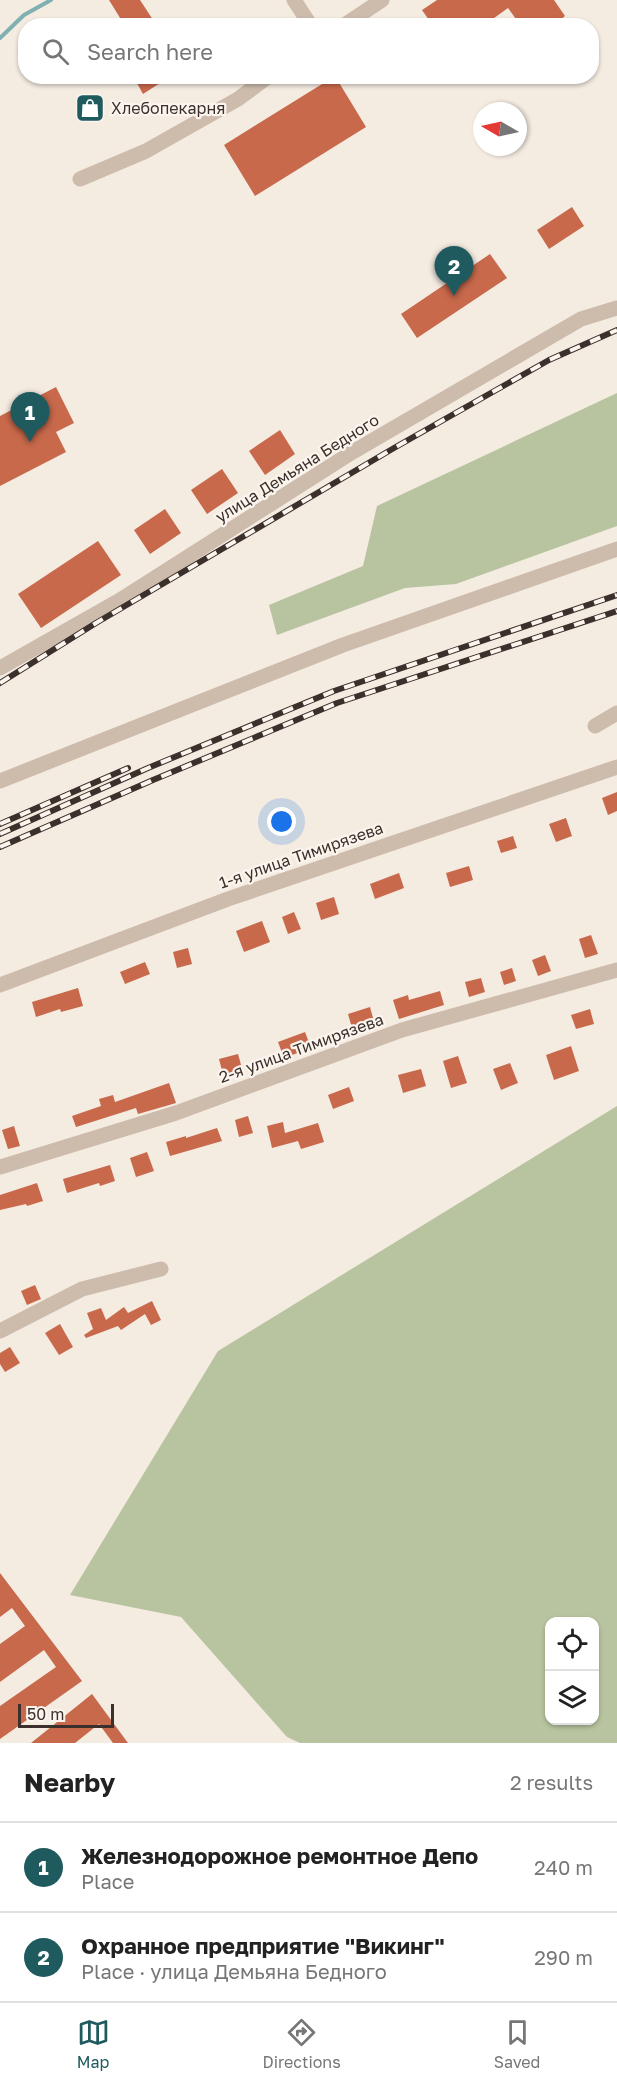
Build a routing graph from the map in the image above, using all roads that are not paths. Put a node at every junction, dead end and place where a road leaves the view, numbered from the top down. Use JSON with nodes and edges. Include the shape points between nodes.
{"nodes":[{"id":1,"x":294,"y":0,"type":"edge"},
{"id":2,"x":382,"y":0,"type":"edge"},
{"id":3,"x":306,"y":18,"type":"edge"},
{"id":4,"x":355,"y":18,"type":"edge"},
{"id":5,"x":258,"y":84,"type":"edge"},
{"id":6,"x":80,"y":178,"type":"dead end"},
{"id":7,"x":617,"y":308,"type":"edge"},
{"id":8,"x":617,"y":549,"type":"edge"},
{"id":9,"x":0,"y":668,"type":"edge"},
{"id":10,"x":617,"y":713,"type":"edge"},
{"id":11,"x":595,"y":726,"type":"dead end"},
{"id":12,"x":617,"y":766,"type":"edge"},
{"id":13,"x":0,"y":781,"type":"edge"},
{"id":14,"x":617,"y":970,"type":"edge"},
{"id":15,"x":0,"y":985,"type":"edge"},
{"id":16,"x":0,"y":1167,"type":"edge"},
{"id":17,"x":161,"y":1269,"type":"dead end"},
{"id":18,"x":0,"y":1331,"type":"edge"}],
"edges":[{"from":1,"to":3,"type":"street"},
{"from":2,"to":4,"type":"street"},
{"from":5,"to":6,"type":"street","via":[[146,151]]},
{"from":7,"to":9,"type":"street","name":"улица Демьяна Бедного","via":[[581,319],[351,453],[120,600]]},
{"from":8,"to":13,"type":"street","via":[[343,645]]},
{"from":10,"to":11,"type":"street"},
{"from":12,"to":15,"type":"street","name":"1-я улица Тимирязева","via":[[228,899]]},
{"from":14,"to":16,"type":"street","name":"2-я улица Тимирязева","via":[[402,1030],[176,1113]]},
{"from":17,"to":18,"type":"street","via":[[82,1289]]}]}
